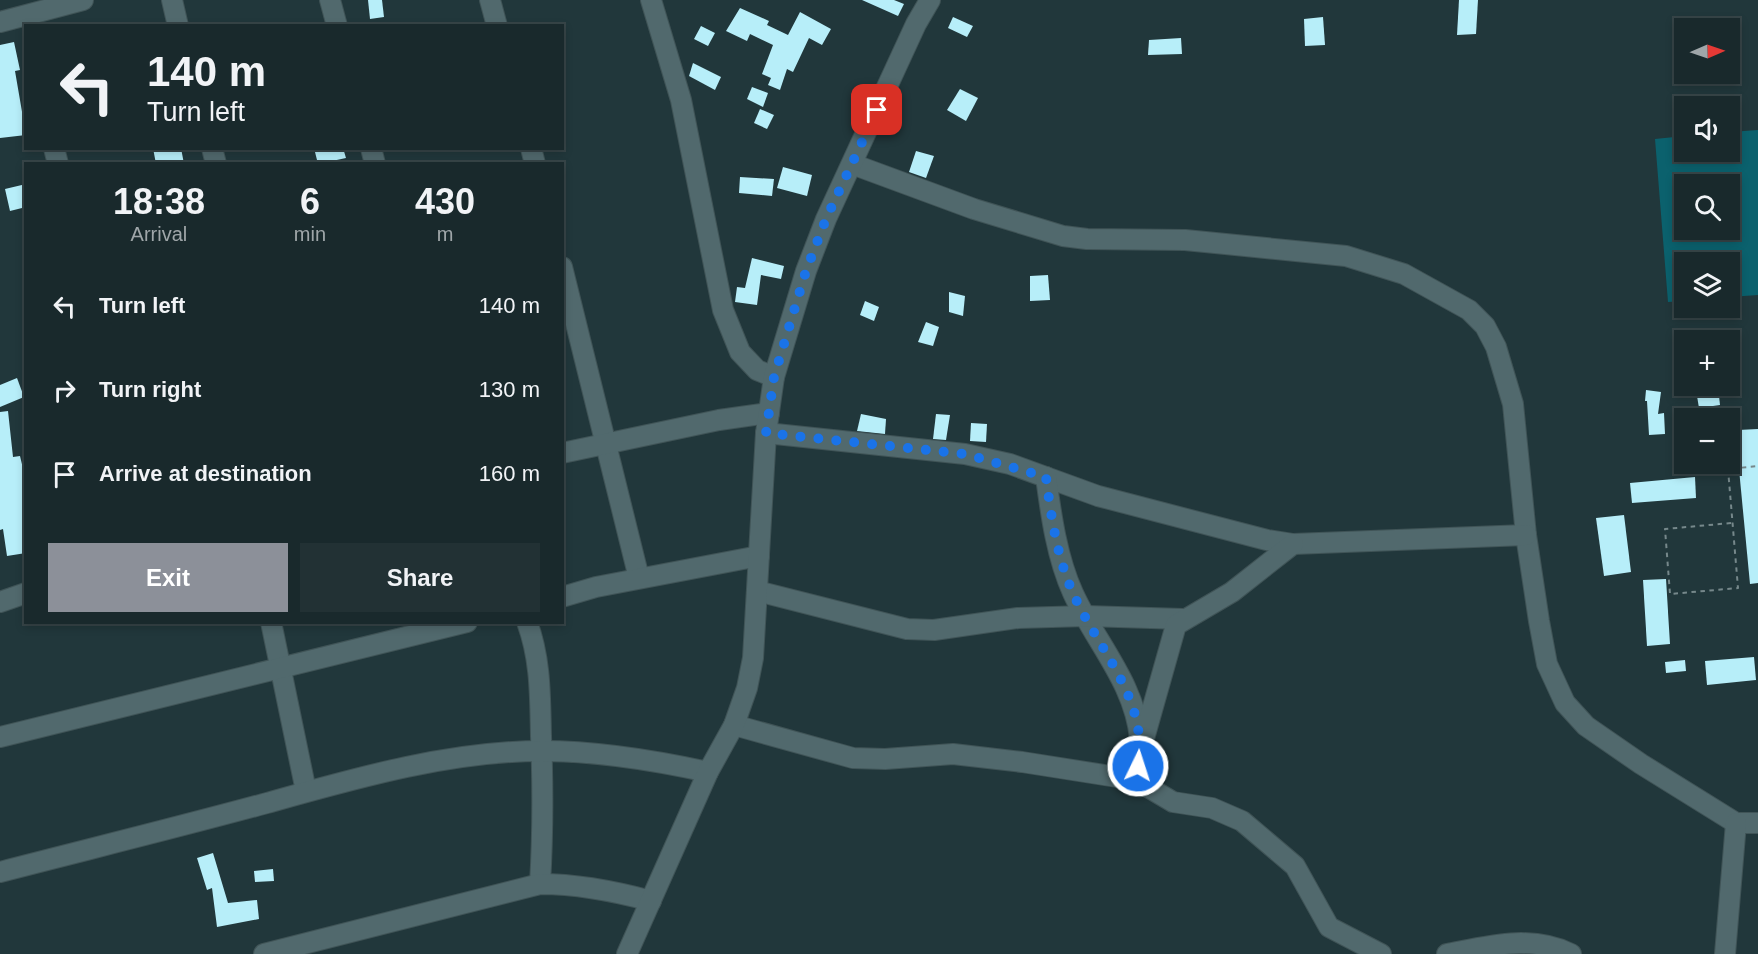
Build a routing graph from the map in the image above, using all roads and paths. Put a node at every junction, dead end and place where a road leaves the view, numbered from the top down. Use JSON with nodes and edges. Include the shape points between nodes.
{"nodes":[{"id":1,"x":82,"y":0,"type":"edge"},
{"id":2,"x":172,"y":0,"type":"edge"},
{"id":3,"x":330,"y":0,"type":"edge"},
{"id":4,"x":490,"y":0,"type":"edge"},
{"id":5,"x":651,"y":0,"type":"edge"},
{"id":6,"x":930,"y":0,"type":"edge"},
{"id":7,"x":0,"y":22,"type":"edge"},
{"id":8,"x":30,"y":24,"type":"edge"},
{"id":9,"x":178,"y":24,"type":"edge"},
{"id":10,"x":336,"y":24,"type":"edge"},
{"id":11,"x":496,"y":24,"type":"edge"},
{"id":12,"x":23,"y":27,"type":"edge"},
{"id":13,"x":852,"y":164,"type":"junction"},
{"id":14,"x":564,"y":275,"type":"edge"},
{"id":15,"x":774,"y":377,"type":"junction"},
{"id":16,"x":769,"y":413,"type":"junction"},
{"id":17,"x":766,"y":433,"type":"junction"},
{"id":18,"x":605,"y":443,"type":"junction"},
{"id":19,"x":564,"y":453,"type":"edge"},
{"id":20,"x":1758,"y":466,"type":"edge"},
{"id":21,"x":1046,"y":477,"type":"junction"},
{"id":22,"x":1731,"y":523,"type":"junction"},
{"id":23,"x":1526,"y":535,"type":"junction"},
{"id":24,"x":1293,"y":544,"type":"junction"},
{"id":25,"x":759,"y":556,"type":"junction"},
{"id":26,"x":639,"y":578,"type":"junction"},
{"id":27,"x":757,"y":591,"type":"junction"},
{"id":28,"x":24,"y":594,"type":"edge"},
{"id":29,"x":564,"y":597,"type":"edge"},
{"id":30,"x":0,"y":602,"type":"edge"},
{"id":31,"x":1086,"y":616,"type":"junction"},
{"id":32,"x":1183,"y":619,"type":"junction"},
{"id":33,"x":272,"y":624,"type":"edge"},
{"id":34,"x":460,"y":624,"type":"edge"},
{"id":35,"x":528,"y":624,"type":"edge"},
{"id":36,"x":282,"y":666,"type":"junction"},
{"id":37,"x":734,"y":725,"type":"junction"},
{"id":38,"x":0,"y":737,"type":"edge"},
{"id":39,"x":542,"y":751,"type":"junction"},
{"id":40,"x":1140,"y":752,"type":"junction"},
{"id":41,"x":708,"y":772,"type":"junction"},
{"id":42,"x":1136,"y":780,"type":"junction"},
{"id":43,"x":306,"y":791,"type":"junction"},
{"id":44,"x":1737,"y":823,"type":"junction"},
{"id":45,"x":1758,"y":823,"type":"edge"},
{"id":46,"x":0,"y":872,"type":"edge"},
{"id":47,"x":540,"y":884,"type":"junction"},
{"id":48,"x":651,"y":901,"type":"junction"},
{"id":49,"x":264,"y":954,"type":"edge"},
{"id":50,"x":627,"y":954,"type":"edge"},
{"id":51,"x":1381,"y":954,"type":"edge"},
{"id":52,"x":1447,"y":954,"type":"edge"},
{"id":53,"x":1570,"y":954,"type":"edge"},
{"id":54,"x":1725,"y":954,"type":"edge"}],
"edges":[{"from":1,"to":8,"type":"street"},
{"from":2,"to":9,"type":"street"},
{"from":3,"to":10,"type":"street"},
{"from":4,"to":11,"type":"street"},
{"from":5,"to":15,"type":"street","via":[[681,100],[723,310],[740,352],[757,370]]},
{"from":6,"to":13,"type":"street"},
{"from":7,"to":12,"type":"street"},
{"from":13,"to":15,"type":"street","via":[[806,271]]},
{"from":13,"to":23,"type":"street","via":[[1063,236],[1185,240],[1318,251],[1374,262],[1448,297],[1485,326],[1504,371],[1518,439]]},
{"from":14,"to":18,"type":"street"},
{"from":15,"to":16,"type":"street"},
{"from":16,"to":17,"type":"street"},
{"from":16,"to":18,"type":"street"},
{"from":17,"to":21,"type":"street","via":[[965,454]]},
{"from":17,"to":25,"type":"street"},
{"from":18,"to":19,"type":"street"},
{"from":18,"to":26,"type":"street"},
{"from":20,"to":22,"type":"path","via":[[1728,469]]},
{"from":21,"to":24,"type":"street","via":[[1098,496]]},
{"from":21,"to":31,"type":"street","via":[[1063,561],[1072,592]]},
{"from":22,"to":22,"type":"path","via":[[1738,588],[1670,594],[1665,529]]},
{"from":23,"to":24,"type":"street"},
{"from":23,"to":44,"type":"street","via":[[1548,664],[1565,703],[1608,742]]},
{"from":24,"to":32,"type":"street","via":[[1232,592]]},
{"from":25,"to":26,"type":"street"},
{"from":25,"to":27,"type":"street"},
{"from":26,"to":29,"type":"street"},
{"from":27,"to":31,"type":"street","via":[[907,629]]},
{"from":27,"to":37,"type":"street","via":[[753,658]]},
{"from":28,"to":30,"type":"street"},
{"from":31,"to":32,"type":"street"},
{"from":31,"to":40,"type":"street","via":[[1120,676],[1139,728]]},
{"from":32,"to":40,"type":"street","via":[[1172,632]]},
{"from":33,"to":36,"type":"street"},
{"from":34,"to":36,"type":"street"},
{"from":35,"to":39,"type":"street","via":[[540,675]]},
{"from":36,"to":38,"type":"street"},
{"from":36,"to":43,"type":"street"},
{"from":37,"to":41,"type":"street"},
{"from":37,"to":42,"type":"street","via":[[853,758],[953,754]]},
{"from":39,"to":41,"type":"street","via":[[630,755]]},
{"from":39,"to":43,"type":"street","via":[[438,762]]},
{"from":39,"to":47,"type":"street"},
{"from":40,"to":42,"type":"street"},
{"from":41,"to":48,"type":"street"},
{"from":42,"to":51,"type":"street","via":[[1173,802],[1212,808],[1242,821],[1295,867],[1329,927]]},
{"from":43,"to":46,"type":"street"},
{"from":44,"to":45,"type":"street"},
{"from":44,"to":54,"type":"street"},
{"from":47,"to":48,"type":"street","via":[[590,886]]},
{"from":47,"to":49,"type":"street"},
{"from":48,"to":50,"type":"street"},
{"from":52,"to":53,"type":"street","via":[[1526,942],[1546,944]]}]}
